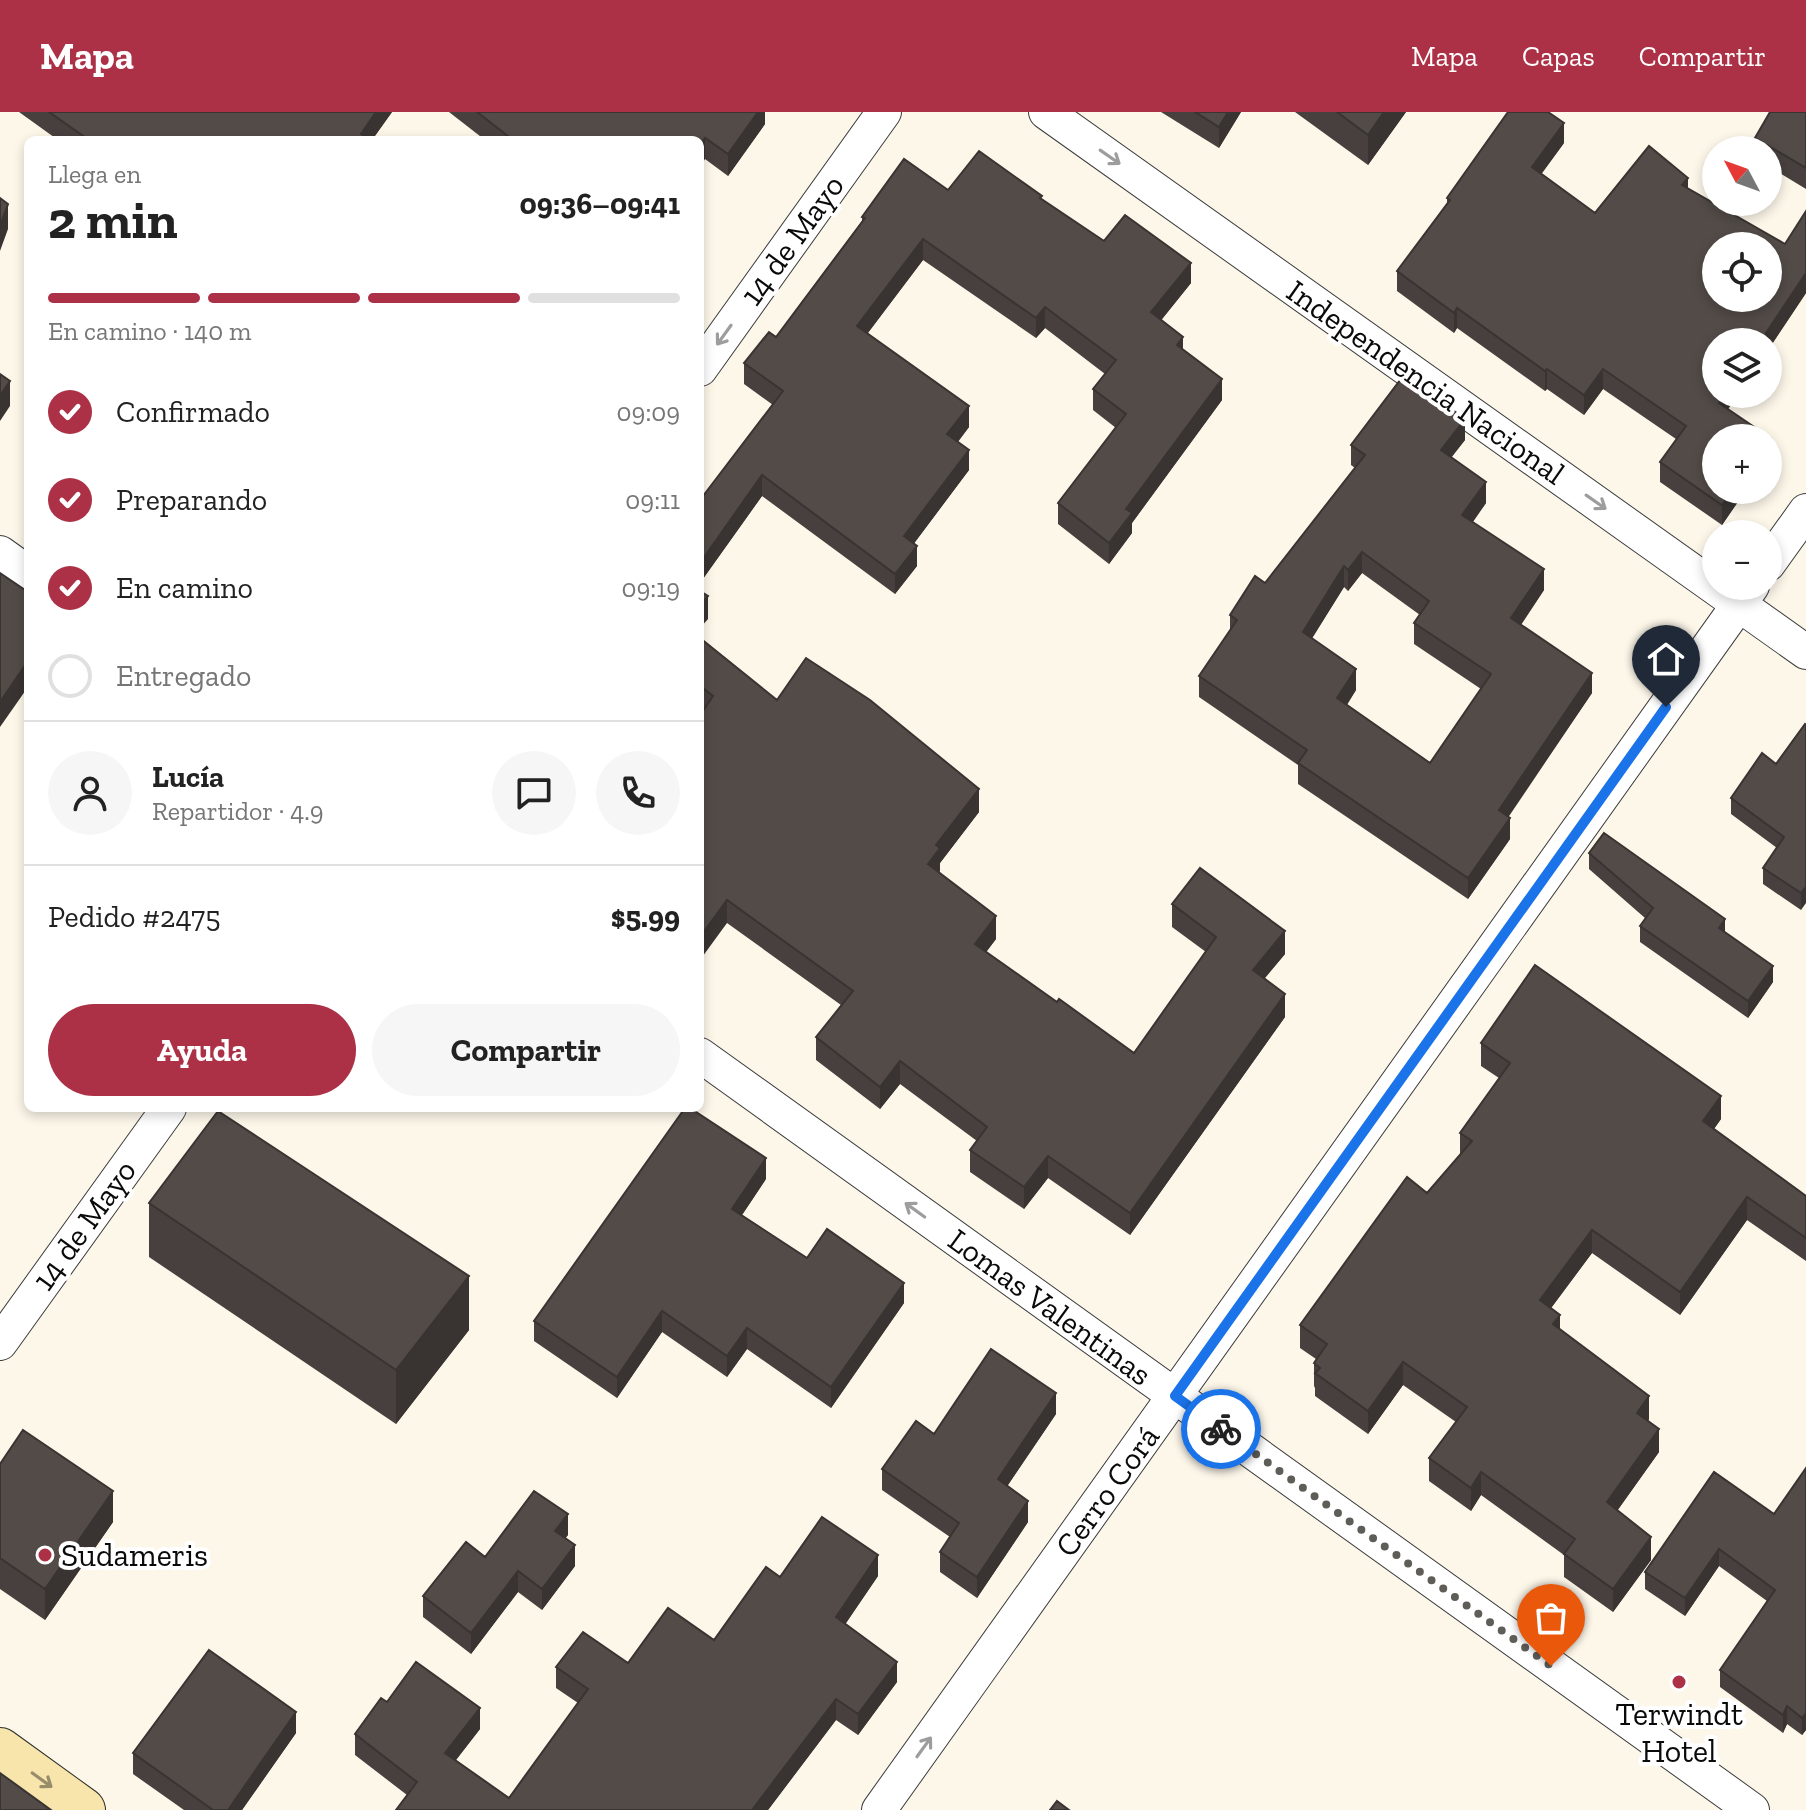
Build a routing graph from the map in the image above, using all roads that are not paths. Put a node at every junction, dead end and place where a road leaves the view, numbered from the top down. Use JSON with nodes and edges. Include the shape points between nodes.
{"nodes":[{"id":1,"x":884,"y":112,"type":"edge"},
{"id":2,"x":1046,"y":112,"type":"edge"},
{"id":3,"x":704,"y":363,"type":"edge"},
{"id":4,"x":1806,"y":511,"type":"edge"},
{"id":5,"x":1782,"y":544,"type":"edge"},
{"id":6,"x":0,"y":553,"type":"edge"},
{"id":7,"x":1702,"y":565,"type":"edge"},
{"id":8,"x":24,"y":570,"type":"edge"},
{"id":9,"x":1742,"y":600,"type":"edge"},
{"id":10,"x":1751,"y":600,"type":"edge"},
{"id":11,"x":1806,"y":652,"type":"edge"},
{"id":12,"x":704,"y":1058,"type":"edge"},
{"id":13,"x":166,"y":1112,"type":"edge"},
{"id":14,"x":0,"y":1343,"type":"edge"},
{"id":15,"x":1175,"y":1396,"type":"junction"},
{"id":16,"x":0,"y":1750,"type":"edge"},
{"id":17,"x":83,"y":1810,"type":"edge"},
{"id":18,"x":879,"y":1810,"type":"edge"},
{"id":19,"x":1752,"y":1810,"type":"edge"}],
"edges":[{"from":1,"to":3,"type":"street","name":"14 de Mayo","one_way":true},
{"from":2,"to":7,"type":"street","name":"Independencia Nacional","one_way":true},
{"from":4,"to":5,"type":"street"},
{"from":6,"to":8,"type":"street"},
{"from":9,"to":15,"type":"street","name":"Cerro Corá"},
{"from":10,"to":11,"type":"street","name":"Independencia Nacional"},
{"from":15,"to":12,"type":"street","name":"Lomas Valentinas","one_way":true},
{"from":13,"to":14,"type":"street","name":"14 de Mayo"},
{"from":18,"to":15,"type":"street","name":"Cerro Corá","one_way":true},
{"from":15,"to":19,"type":"street","name":"Lomas Valentinas"},
{"from":16,"to":17,"type":"main road","one_way":true}]}
